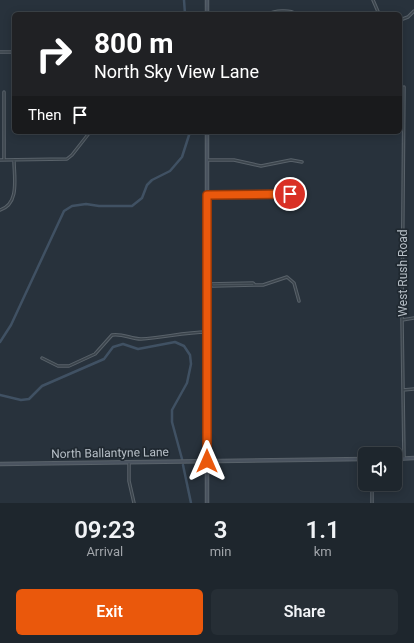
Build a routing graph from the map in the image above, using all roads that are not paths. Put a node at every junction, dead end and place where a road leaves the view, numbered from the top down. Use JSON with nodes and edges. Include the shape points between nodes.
{"nodes":[{"id":1,"x":207,"y":0,"type":"edge"},
{"id":2,"x":373,"y":0,"type":"edge"},
{"id":3,"x":414,"y":11,"type":"edge"},
{"id":4,"x":207,"y":12,"type":"edge"},
{"id":5,"x":272,"y":12,"type":"edge"},
{"id":6,"x":292,"y":12,"type":"edge"},
{"id":7,"x":378,"y":12,"type":"edge"},
{"id":8,"x":402,"y":19,"type":"edge"},
{"id":9,"x":0,"y":52,"type":"edge"},
{"id":10,"x":12,"y":52,"type":"edge"},
{"id":11,"x":404,"y":87,"type":"dead end"},
{"id":12,"x":4,"y":92,"type":"dead end"},
{"id":13,"x":88,"y":134,"type":"edge"},
{"id":14,"x":207,"y":134,"type":"edge"},
{"id":15,"x":0,"y":160,"type":"edge"},
{"id":16,"x":4,"y":160,"type":"junction"},
{"id":17,"x":14,"y":160,"type":"junction"},
{"id":18,"x":207,"y":160,"type":"junction"},
{"id":19,"x":302,"y":162,"type":"dead end"},
{"id":20,"x":290,"y":194,"type":"dead end"},
{"id":21,"x":207,"y":195,"type":"junction"},
{"id":22,"x":0,"y":210,"type":"edge"},
{"id":23,"x":209,"y":284,"type":"junction"},
{"id":24,"x":299,"y":301,"type":"dead end"},
{"id":25,"x":414,"y":318,"type":"edge"},
{"id":26,"x":402,"y":320,"type":"junction"},
{"id":27,"x":207,"y":332,"type":"junction"},
{"id":28,"x":42,"y":358,"type":"dead end"},
{"id":29,"x":414,"y":389,"type":"edge"},
{"id":30,"x":403,"y":390,"type":"junction"},
{"id":31,"x":404,"y":458,"type":"joint"},
{"id":32,"x":414,"y":458,"type":"edge"},
{"id":33,"x":358,"y":459,"type":"edge"},
{"id":34,"x":207,"y":461,"type":"junction"},
{"id":35,"x":128,"y":462,"type":"junction"},
{"id":36,"x":0,"y":464,"type":"edge"},
{"id":37,"x":372,"y":491,"type":"edge"},
{"id":38,"x":134,"y":503,"type":"edge"},
{"id":39,"x":207,"y":503,"type":"edge"},
{"id":40,"x":372,"y":503,"type":"edge"}],
"edges":[{"from":1,"to":4,"type":"main road"},
{"from":2,"to":7,"type":"street"},
{"from":3,"to":8,"type":"street"},
{"from":5,"to":6,"type":"street"},
{"from":9,"to":10,"type":"street"},
{"from":11,"to":26,"type":"street","name":"West Rush Road"},
{"from":12,"to":16,"type":"street"},
{"from":13,"to":17,"type":"street","via":[[67,159]]},
{"from":14,"to":18,"type":"main road"},
{"from":15,"to":16,"type":"street"},
{"from":16,"to":17,"type":"street"},
{"from":17,"to":22,"type":"street","via":[[14,197],[8,206]]},
{"from":18,"to":19,"type":"street","via":[[234,160],[260,166],[291,160]]},
{"from":18,"to":21,"type":"main road"},
{"from":20,"to":21,"type":"street"},
{"from":21,"to":23,"type":"main road"},
{"from":23,"to":24,"type":"street","via":[[263,285],[287,277],[294,283]]},
{"from":23,"to":27,"type":"main road"},
{"from":25,"to":26,"type":"street"},
{"from":26,"to":30,"type":"street","name":"West Rush Road"},
{"from":27,"to":28,"type":"street","via":[[140,339],[112,335],[94,354],[69,366],[58,366]]},
{"from":27,"to":34,"type":"main road"},
{"from":29,"to":30,"type":"street"},
{"from":30,"to":31,"type":"street","name":"West Rush Road"},
{"from":31,"to":32,"type":"main road"},
{"from":33,"to":34,"type":"main road","name":"North Ballantyne Lane"},
{"from":34,"to":35,"type":"main road","name":"North Ballantyne Lane"},
{"from":34,"to":39,"type":"main road"},
{"from":35,"to":36,"type":"main road","name":"North Ballantyne Lane"},
{"from":35,"to":38,"type":"street"},
{"from":37,"to":40,"type":"street"}]}
